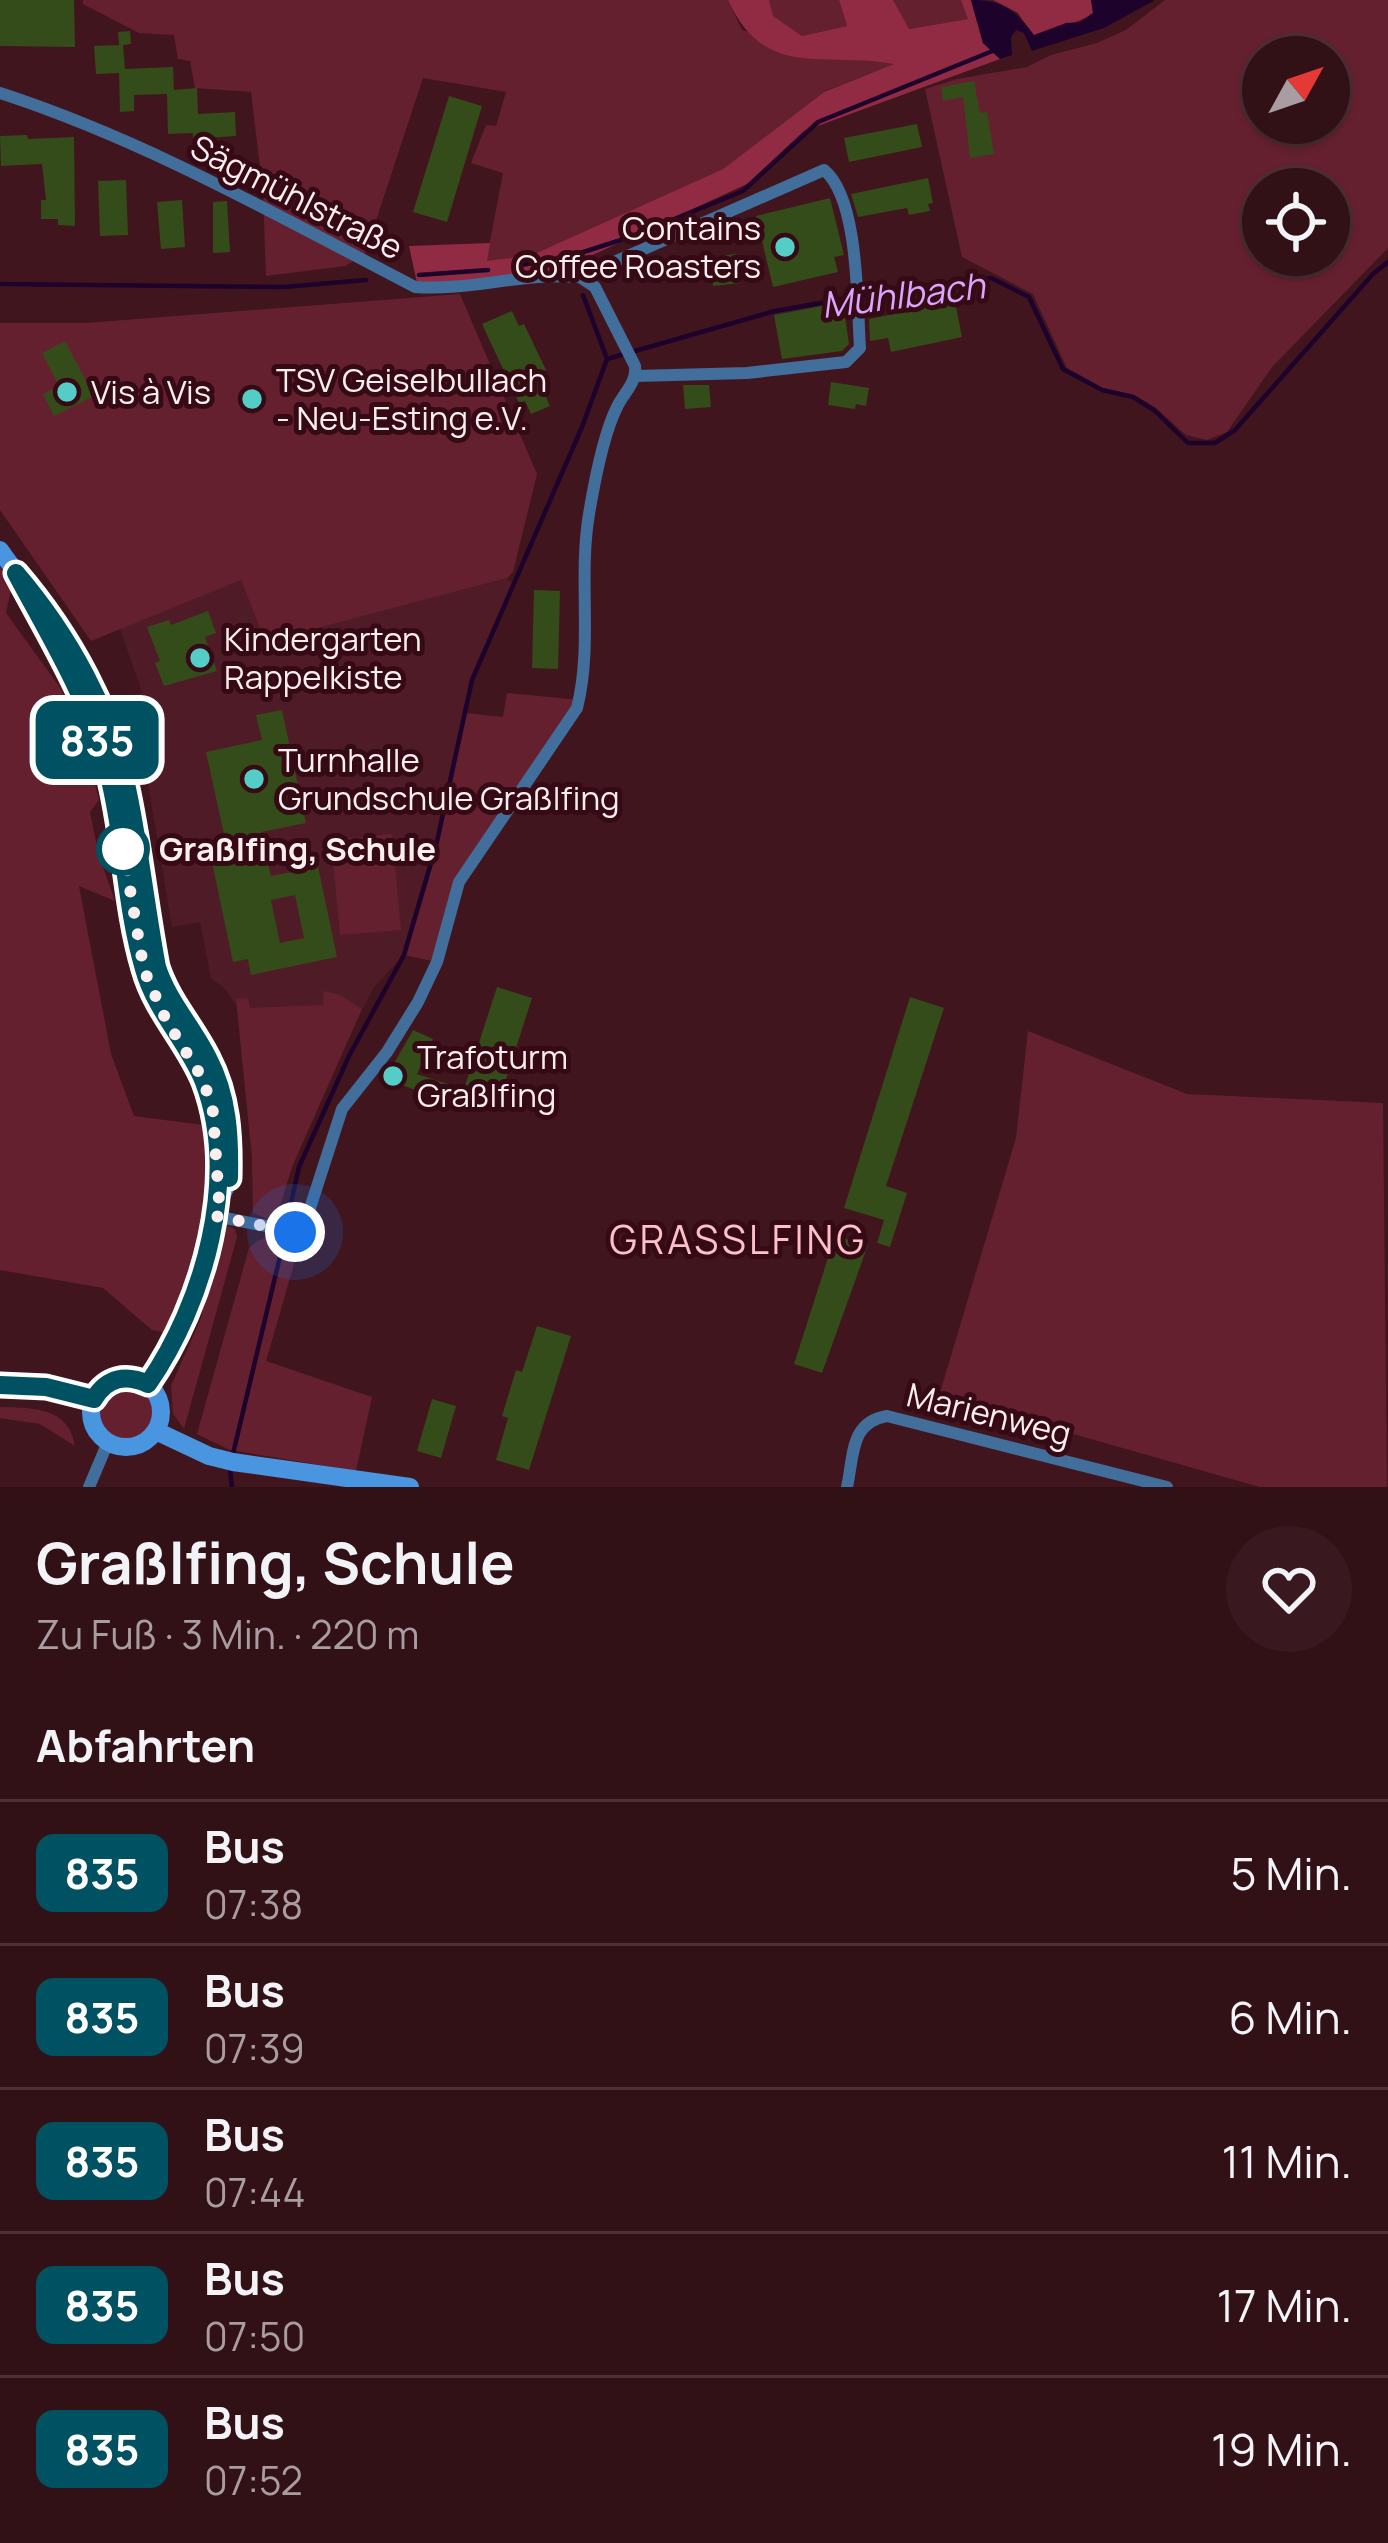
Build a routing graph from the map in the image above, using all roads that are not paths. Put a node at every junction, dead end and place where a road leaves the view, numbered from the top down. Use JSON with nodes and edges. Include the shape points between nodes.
{"nodes":[{"id":1,"x":0,"y":93,"type":"edge"},
{"id":2,"x":580,"y":277,"type":"junction"},
{"id":3,"x":636,"y":371,"type":"junction"},
{"id":4,"x":0,"y":550,"type":"edge"},
{"id":5,"x":217,"y":1208,"type":"junction"},
{"id":6,"x":148,"y":1384,"type":"junction"},
{"id":7,"x":0,"y":1385,"type":"edge"},
{"id":8,"x":94,"y":1399,"type":"junction"},
{"id":9,"x":156,"y":1431,"type":"junction"},
{"id":10,"x":108,"y":1442,"type":"junction"},
{"id":11,"x":89,"y":1487,"type":"edge"},
{"id":12,"x":410,"y":1487,"type":"edge"},
{"id":13,"x":847,"y":1487,"type":"edge"},
{"id":14,"x":1167,"y":1487,"type":"edge"}],
"edges":[{"from":1,"to":2,"type":"street","name":"Sägmühlstraße","via":[[168,161],[415,287]]},
{"from":2,"to":3,"type":"street","via":[[595,286]]},
{"from":2,"to":3,"type":"street","name":"Sägmühlstraße","via":[[824,170],[837,180],[857,258],[860,348],[846,362],[747,374]]},
{"from":3,"to":5,"type":"street","via":[[615,409],[589,514],[578,708],[459,882],[431,977],[342,1109],[302,1233]]},
{"from":4,"to":5,"type":"street","via":[[75,685],[106,766],[144,970],[213,1112]]},
{"from":5,"to":6,"type":"street","via":[[190,1308]]},
{"from":6,"to":8,"type":"street","via":[[117,1379]]},
{"from":6,"to":9,"type":"street","via":[[161,1406]]},
{"from":7,"to":8,"type":"street"},
{"from":8,"to":10,"type":"street","via":[[94,1427]]},
{"from":9,"to":10,"type":"street","via":[[129,1448]]},
{"from":9,"to":12,"type":"street","via":[[219,1459]]},
{"from":10,"to":11,"type":"street"},
{"from":13,"to":14,"type":"street","name":"Marienweg","via":[[860,1429],[887,1416]]}]}
